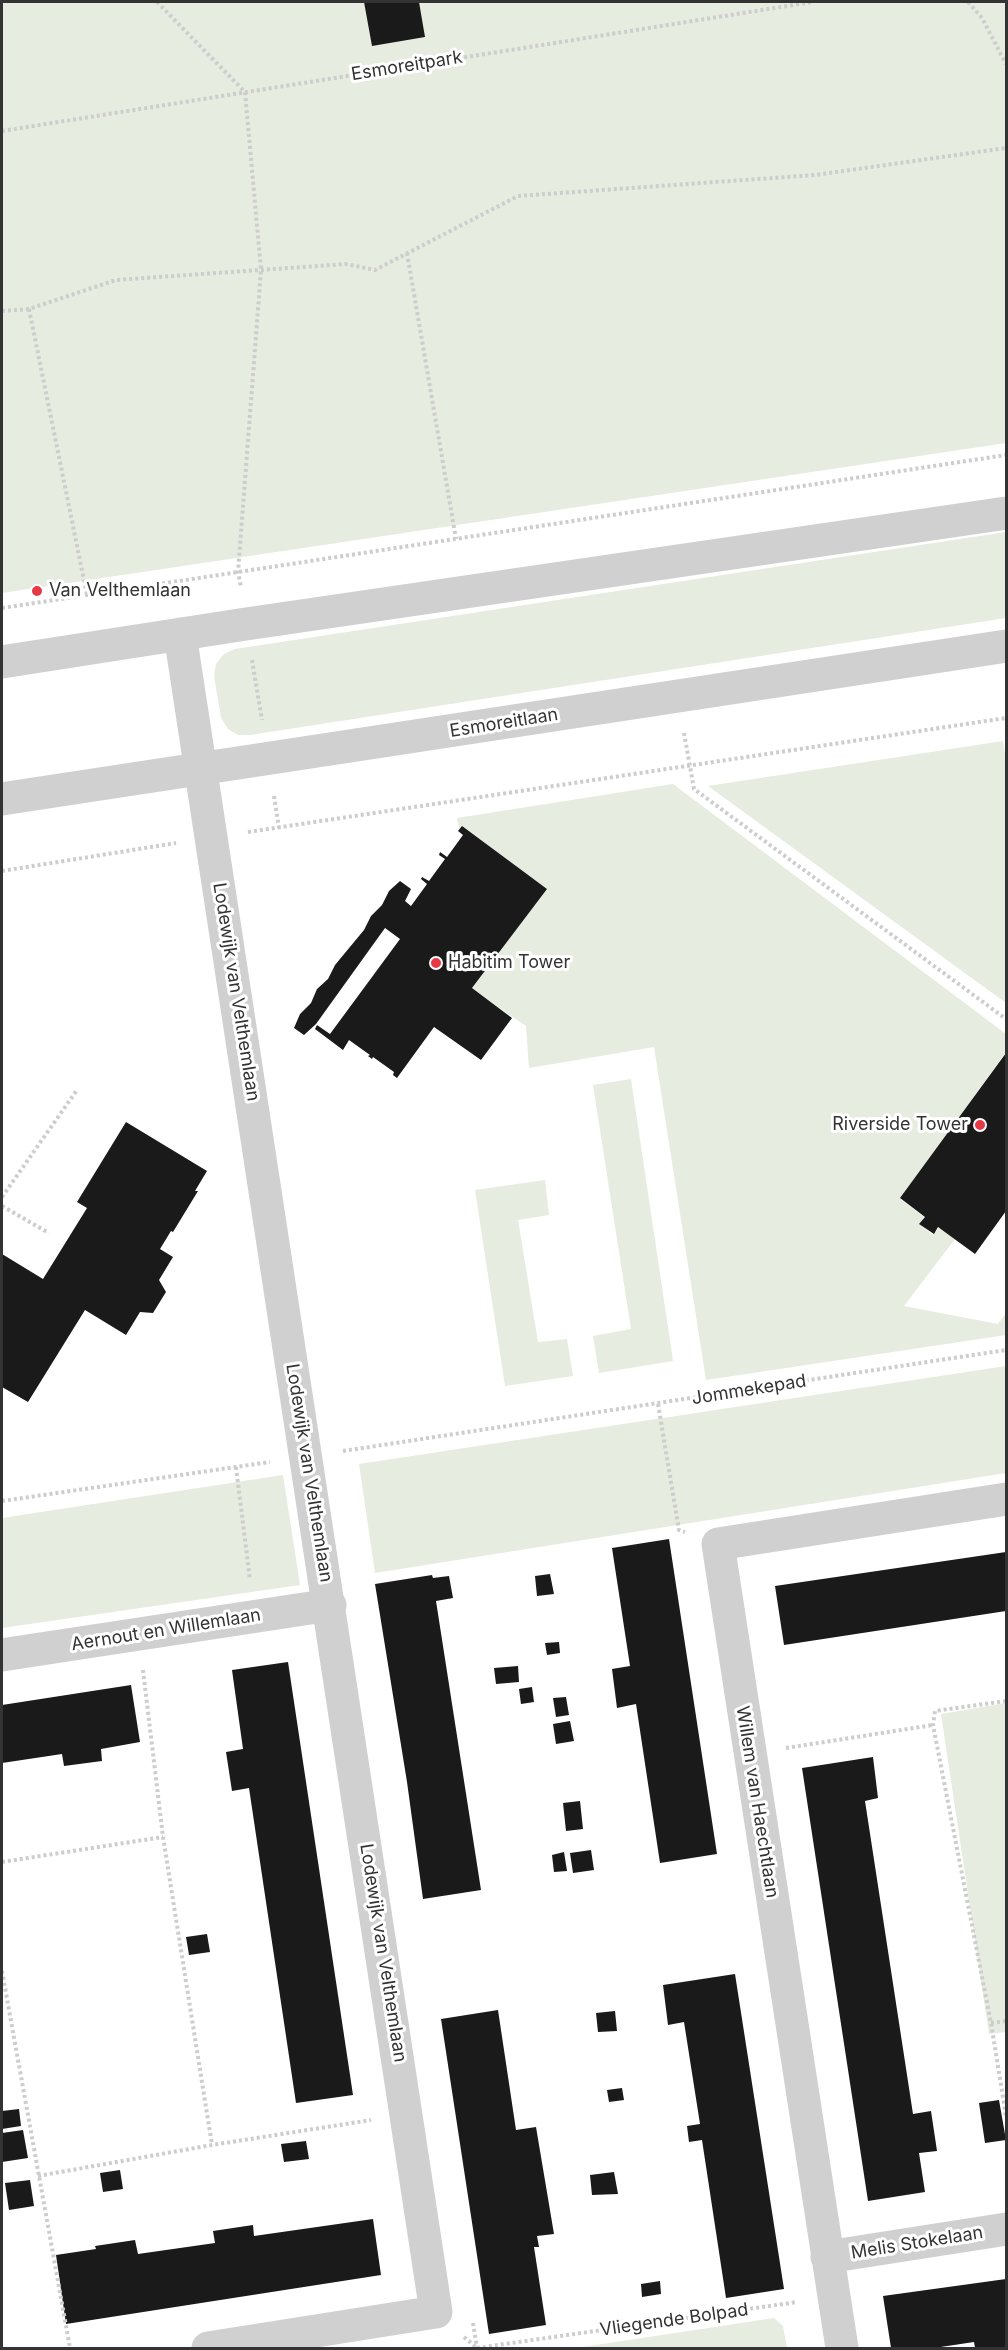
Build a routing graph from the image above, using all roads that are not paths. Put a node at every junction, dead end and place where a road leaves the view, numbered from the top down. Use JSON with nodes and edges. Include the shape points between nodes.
{"nodes":[{"id":1,"x":1006,"y":513,"type":"edge"},
{"id":2,"x":180,"y":634,"type":"junction"},
{"id":3,"x":1006,"y":646,"type":"edge"},
{"id":4,"x":2,"y":662,"type":"edge"},
{"id":5,"x":201,"y":769,"type":"junction"},
{"id":6,"x":2,"y":799,"type":"edge"},
{"id":7,"x":1006,"y":1499,"type":"edge"},
{"id":8,"x":330,"y":1605,"type":"junction"},
{"id":9,"x":2,"y":1655,"type":"edge"},
{"id":10,"x":1006,"y":2229,"type":"edge"},
{"id":11,"x":827,"y":2257,"type":"junction"},
{"id":12,"x":208,"y":2349,"type":"edge"},
{"id":13,"x":842,"y":2349,"type":"edge"}],
"edges":[{"from":1,"to":2,"type":"street"},
{"from":2,"to":4,"type":"street"},
{"from":2,"to":5,"type":"street","name":"Lodewijk van Velthemlaan"},
{"from":3,"to":5,"type":"street","name":"Esmoreitlaan"},
{"from":5,"to":6,"type":"street","name":"Esmoreitlaan"},
{"from":5,"to":8,"type":"street","name":"Lodewijk van Velthemlaan","via":[[227,835]]},
{"from":7,"to":11,"type":"street","name":"Willem van Haechtlaan","via":[[718,1544]]},
{"from":8,"to":9,"type":"street","name":"Aernout en Willemlaan"},
{"from":8,"to":12,"type":"street","name":"Lodewijk van Velthemlaan","via":[[436,2312]]},
{"from":10,"to":11,"type":"street","name":"Melis Stokelaan"},
{"from":11,"to":13,"type":"street","name":"Willem van Haechtlaan"}]}
